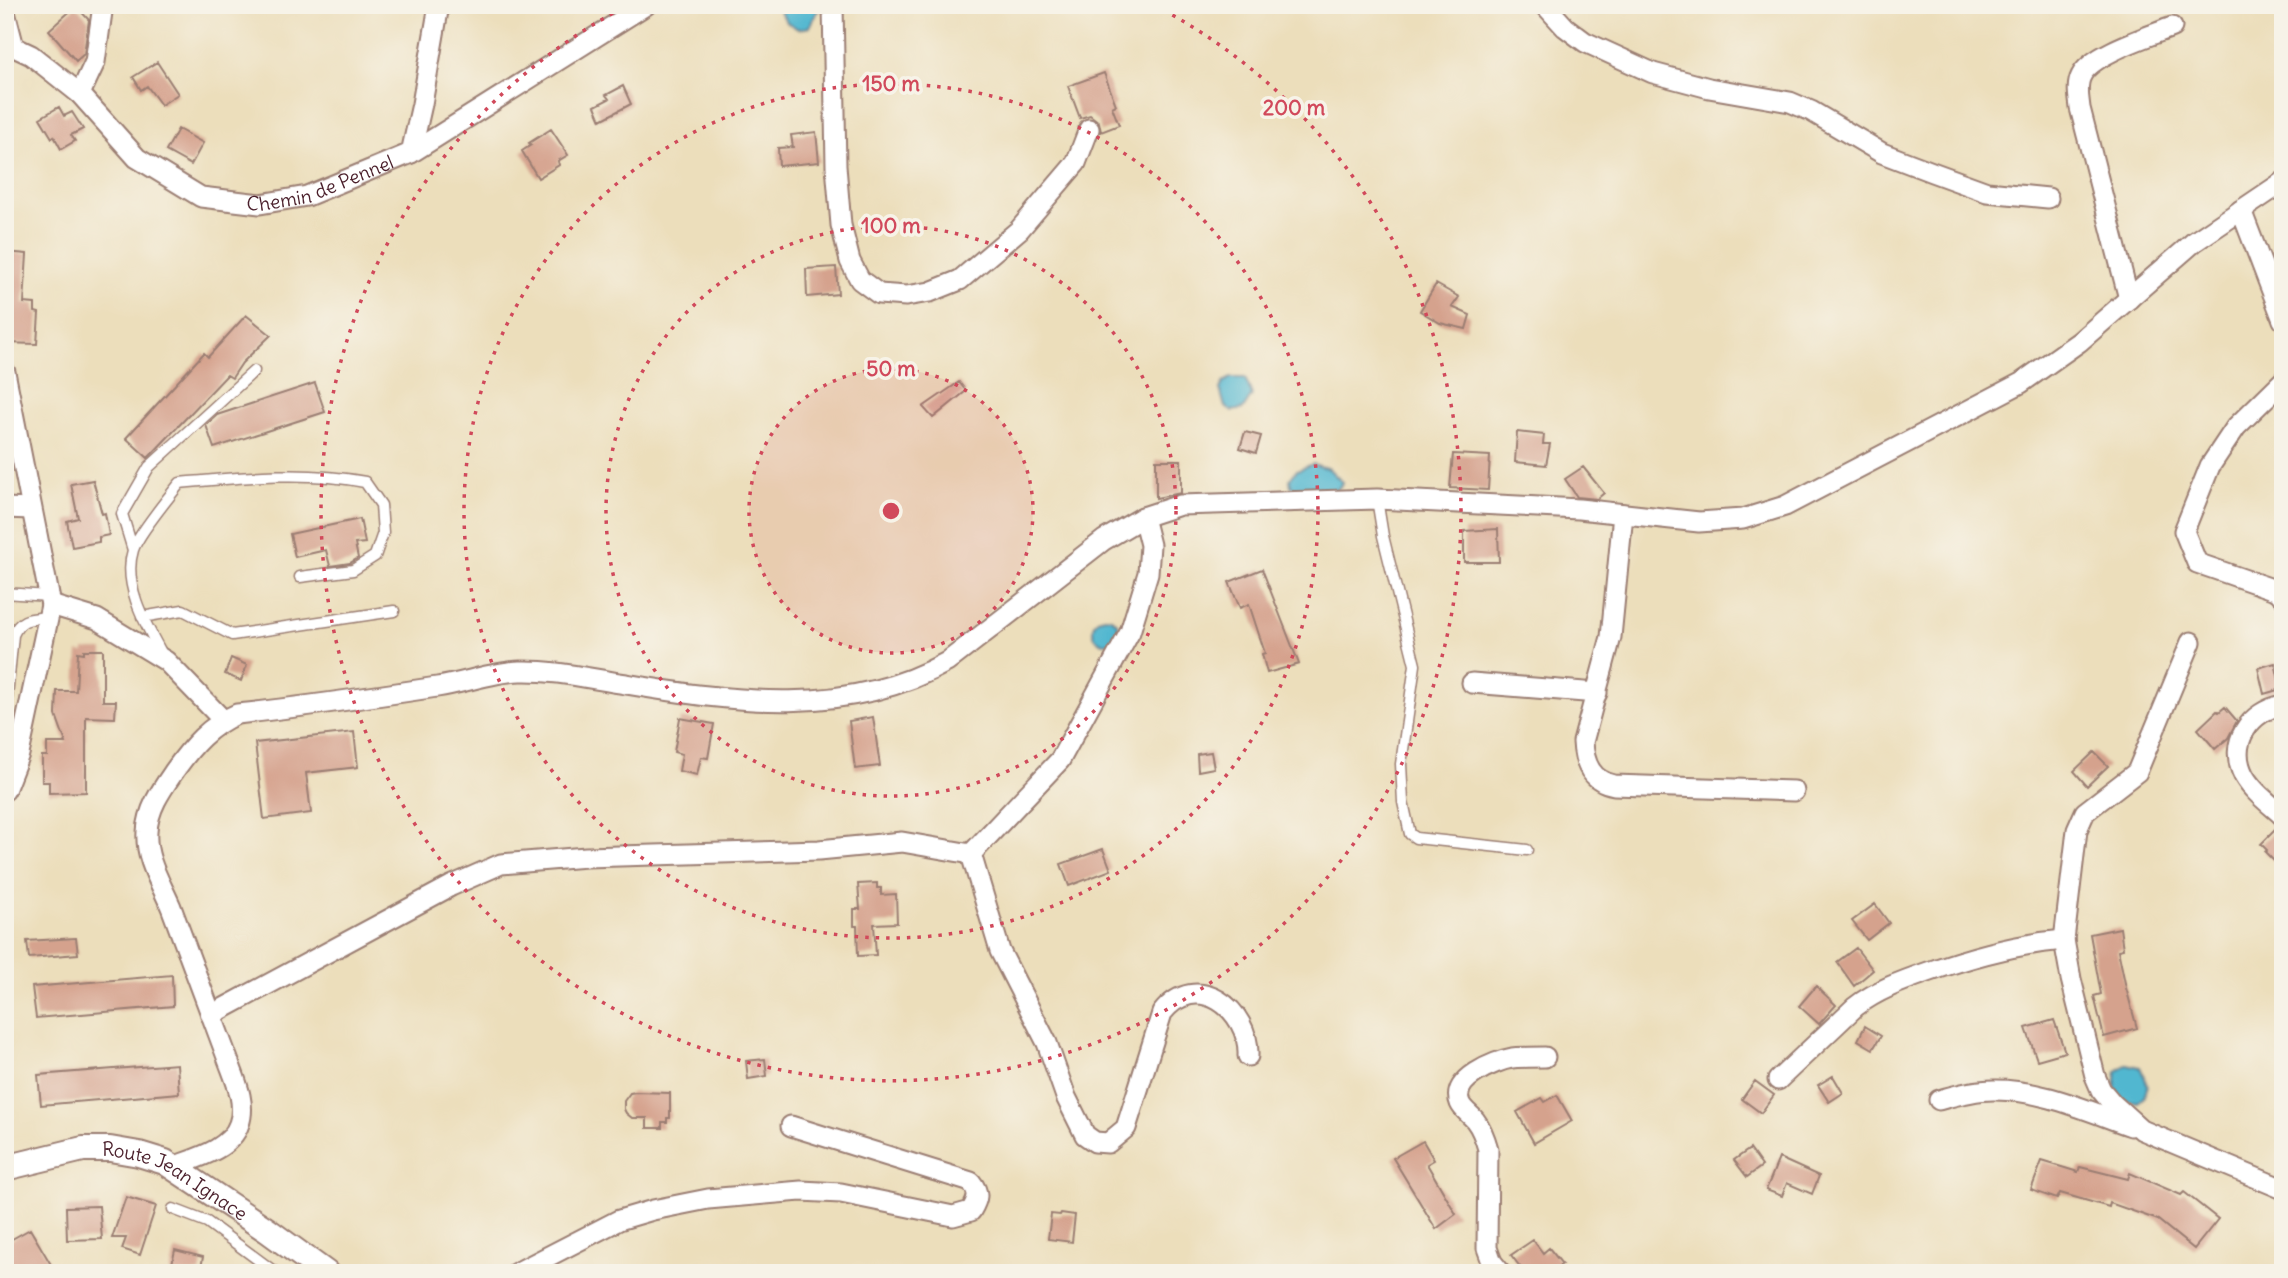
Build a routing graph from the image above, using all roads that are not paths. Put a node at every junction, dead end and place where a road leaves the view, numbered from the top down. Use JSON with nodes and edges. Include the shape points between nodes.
{"nodes":[{"id":1,"x":103,"y":5,"type":"edge"},
{"id":2,"x":439,"y":5,"type":"edge"},
{"id":3,"x":646,"y":5,"type":"edge"},
{"id":4,"x":833,"y":5,"type":"edge"},
{"id":5,"x":1545,"y":5,"type":"edge"},
{"id":6,"x":5,"y":12,"type":"edge"},
{"id":7,"x":2172,"y":27,"type":"dead end"},
{"id":8,"x":10,"y":46,"type":"edge"},
{"id":9,"x":80,"y":94,"type":"junction"},
{"id":10,"x":1089,"y":129,"type":"dead end"},
{"id":11,"x":411,"y":153,"type":"junction"},
{"id":12,"x":2283,"y":182,"type":"edge"},
{"id":13,"x":2048,"y":198,"type":"dead end"},
{"id":14,"x":2241,"y":210,"type":"junction"},
{"id":15,"x":2129,"y":299,"type":"junction"},
{"id":16,"x":2283,"y":320,"type":"edge"},
{"id":17,"x":254,"y":371,"type":"dead end"},
{"id":18,"x":5,"y":372,"type":"edge"},
{"id":19,"x":2283,"y":381,"type":"edge"},
{"id":20,"x":1377,"y":499,"type":"junction"},
{"id":21,"x":5,"y":508,"type":"edge"},
{"id":22,"x":31,"y":509,"type":"junction"},
{"id":23,"x":1623,"y":514,"type":"junction"},
{"id":24,"x":1143,"y":517,"type":"junction"},
{"id":25,"x":133,"y":550,"type":"junction"},
{"id":26,"x":300,"y":576,"type":"dead end"},
{"id":27,"x":5,"y":593,"type":"edge"},
{"id":28,"x":2283,"y":597,"type":"edge"},
{"id":29,"x":49,"y":606,"type":"junction"},
{"id":30,"x":394,"y":611,"type":"dead end"},
{"id":31,"x":142,"y":617,"type":"junction"},
{"id":32,"x":2191,"y":642,"type":"dead end"},
{"id":33,"x":166,"y":661,"type":"junction"},
{"id":34,"x":1472,"y":683,"type":"dead end"},
{"id":35,"x":1597,"y":693,"type":"junction"},
{"id":36,"x":2283,"y":705,"type":"edge"},
{"id":37,"x":5,"y":717,"type":"edge"},
{"id":38,"x":223,"y":720,"type":"junction"},
{"id":39,"x":5,"y":790,"type":"edge"},
{"id":40,"x":1794,"y":791,"type":"dead end"},
{"id":41,"x":2283,"y":816,"type":"edge"},
{"id":42,"x":1527,"y":850,"type":"dead end"},
{"id":43,"x":971,"y":855,"type":"junction"},
{"id":44,"x":2064,"y":940,"type":"junction"},
{"id":45,"x":211,"y":1015,"type":"junction"},
{"id":46,"x":1248,"y":1056,"type":"dead end"},
{"id":47,"x":1545,"y":1056,"type":"dead end"},
{"id":48,"x":1778,"y":1080,"type":"dead end"},
{"id":49,"x":1939,"y":1100,"type":"dead end"},
{"id":50,"x":792,"y":1126,"type":"dead end"},
{"id":51,"x":2142,"y":1130,"type":"junction"},
{"id":52,"x":175,"y":1166,"type":"junction"},
{"id":53,"x":5,"y":1168,"type":"edge"},
{"id":54,"x":2283,"y":1189,"type":"edge"},
{"id":55,"x":173,"y":1209,"type":"dead end"},
{"id":56,"x":276,"y":1273,"type":"edge"},
{"id":57,"x":327,"y":1273,"type":"edge"},
{"id":58,"x":516,"y":1273,"type":"edge"},
{"id":59,"x":1501,"y":1273,"type":"edge"}],
"edges":[{"from":1,"to":9,"type":"street","via":[[95,62]]},
{"from":2,"to":11,"type":"street"},
{"from":3,"to":11,"type":"street","name":"Chemin de Pennel"},
{"from":4,"to":10,"type":"street","via":[[841,225],[855,271],[879,294],[930,292],[960,280],[1019,230],[1076,163]]},
{"from":5,"to":13,"type":"street","via":[[1585,42],[1653,73],[1790,102],[1882,153],[1932,172],[1987,192]]},
{"from":6,"to":8,"type":"street"},
{"from":7,"to":15,"type":"street","via":[[2093,61],[2077,87]]},
{"from":8,"to":9,"type":"street","name":"Chemin de Pennel","via":[[31,55]]},
{"from":9,"to":11,"type":"street","name":"Chemin de Pennel","via":[[137,158],[201,197],[260,204],[307,196]]},
{"from":12,"to":14,"type":"street"},
{"from":14,"to":15,"type":"street","via":[[2194,242]]},
{"from":14,"to":16,"type":"street"},
{"from":15,"to":23,"type":"street","via":[[2021,383],[1785,506],[1743,519],[1699,522]]},
{"from":17,"to":25,"type":"lane","via":[[149,467],[122,514]]},
{"from":18,"to":22,"type":"street"},
{"from":19,"to":28,"type":"street","via":[[2236,427],[2210,466],[2185,531],[2197,563],[2278,591]]},
{"from":20,"to":23,"type":"street"},
{"from":20,"to":24,"type":"street","via":[[1180,505]]},
{"from":20,"to":42,"type":"lane","via":[[1415,665],[1401,764],[1410,834]]},
{"from":21,"to":22,"type":"street"},
{"from":22,"to":29,"type":"street"},
{"from":23,"to":35,"type":"street","via":[[1613,622]]},
{"from":24,"to":38,"type":"street","via":[[1086,552],[947,662],[920,677],[836,699],[747,701],[519,671],[441,687],[237,714]]},
{"from":24,"to":43,"type":"street","via":[[1150,545],[1147,573],[1130,632],[1060,760]]},
{"from":25,"to":26,"type":"lane","via":[[180,482],[256,475],[365,482],[382,505],[383,533],[375,556],[354,570]]},
{"from":25,"to":31,"type":"lane","via":[[131,584]]},
{"from":27,"to":29,"type":"lane"},
{"from":29,"to":33,"type":"street","via":[[97,619]]},
{"from":29,"to":37,"type":"lane","via":[[23,620],[13,635]]},
{"from":29,"to":39,"type":"street","via":[[19,754]]},
{"from":30,"to":31,"type":"lane","via":[[232,635],[183,610]]},
{"from":31,"to":33,"type":"lane"},
{"from":32,"to":44,"type":"street","via":[[2137,772],[2085,812],[2080,821]]},
{"from":33,"to":38,"type":"street"},
{"from":34,"to":35,"type":"street"},
{"from":35,"to":40,"type":"street","via":[[1583,754],[1587,767],[1600,780],[1614,785]]},
{"from":36,"to":41,"type":"street","via":[[2258,713],[2248,723],[2239,763],[2252,787]]},
{"from":38,"to":45,"type":"street","via":[[202,736],[172,775],[150,812],[147,831],[152,866]]},
{"from":43,"to":45,"type":"street","via":[[902,842],[501,864],[451,886]]},
{"from":43,"to":46,"type":"street","via":[[1000,951],[1048,1043],[1085,1135],[1108,1143],[1126,1128],[1169,1003],[1191,995],[1215,996],[1228,1005],[1244,1030]]},
{"from":44,"to":48,"type":"street","via":[[1970,957],[1888,986],[1855,1007]]},
{"from":44,"to":51,"type":"street","via":[[2095,1076],[2112,1103]]},
{"from":45,"to":52,"type":"street","via":[[240,1097],[239,1126],[212,1151]]},
{"from":47,"to":59,"type":"street","via":[[1494,1063],[1465,1081],[1460,1091],[1461,1106],[1475,1119],[1488,1149],[1487,1248]]},
{"from":49,"to":51,"type":"street","via":[[1993,1090],[2026,1093]]},
{"from":50,"to":58,"type":"street","via":[[971,1182],[978,1190],[978,1201],[971,1211],[953,1216],[841,1193],[800,1191],[708,1199],[619,1220]]},
{"from":51,"to":54,"type":"street"},
{"from":52,"to":53,"type":"street","name":"Route Jean Ignace","via":[[139,1154],[83,1149]]},
{"from":52,"to":57,"type":"street","name":"Route Jean Ignace"},
{"from":55,"to":56,"type":"lane","via":[[207,1222]]}]}
